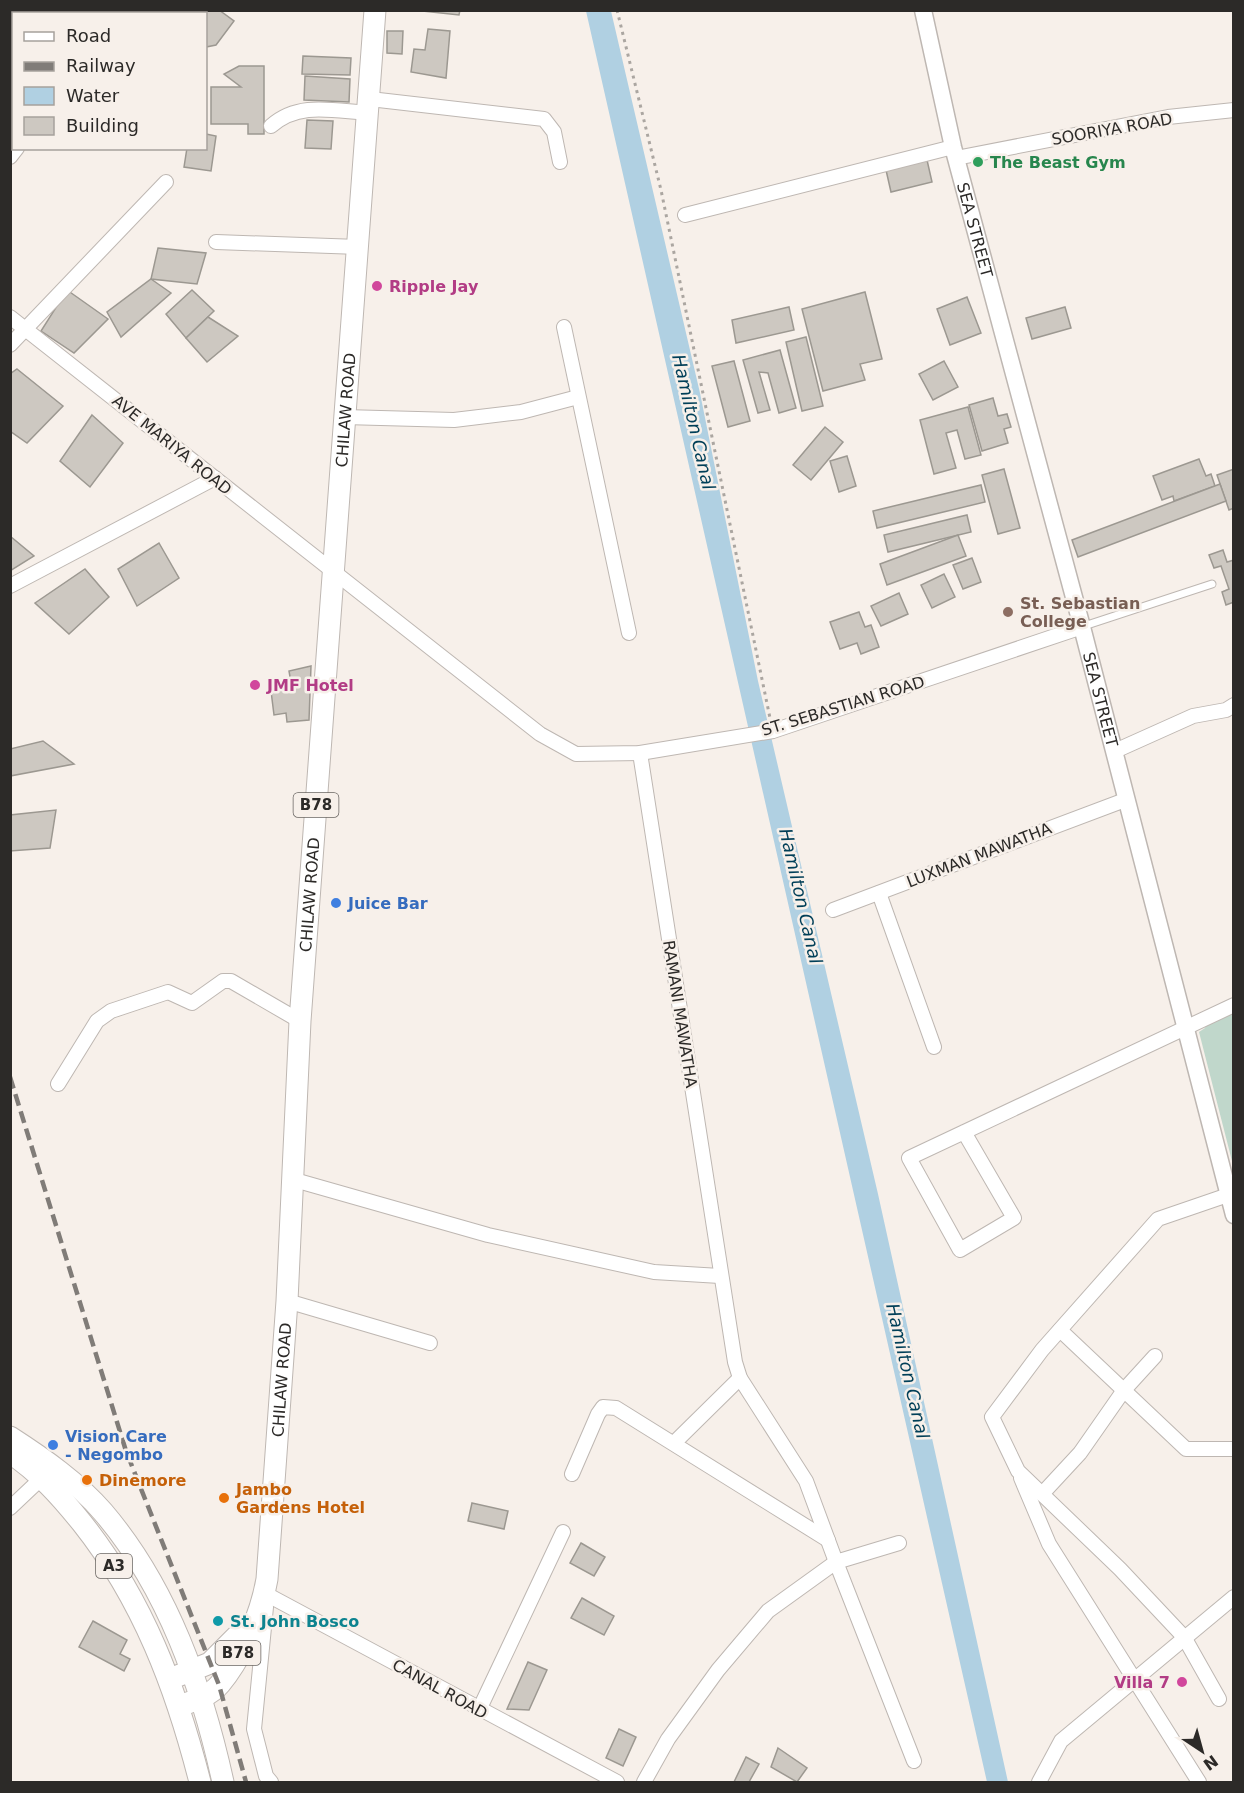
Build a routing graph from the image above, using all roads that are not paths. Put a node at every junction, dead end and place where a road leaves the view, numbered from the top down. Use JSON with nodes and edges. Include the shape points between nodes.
{"nodes":[{"id":1,"x":375,"y":10,"type":"edge"},
{"id":2,"x":923,"y":10,"type":"edge"},
{"id":3,"x":369,"y":106,"type":"junction"},
{"id":4,"x":1233,"y":110,"type":"edge"},
{"id":5,"x":271,"y":126,"type":"dead end"},
{"id":6,"x":954,"y":153,"type":"junction"},
{"id":7,"x":560,"y":162,"type":"dead end"},
{"id":8,"x":166,"y":182,"type":"dead end"},
{"id":9,"x":686,"y":215,"type":"dead end"},
{"id":10,"x":216,"y":243,"type":"dead end"},
{"id":11,"x":359,"y":247,"type":"junction"},
{"id":12,"x":10,"y":317,"type":"edge"},
{"id":13,"x":564,"y":327,"type":"dead end"},
{"id":14,"x":26,"y":328,"type":"junction"},
{"id":15,"x":10,"y":345,"type":"edge"},
{"id":16,"x":578,"y":398,"type":"junction"},
{"id":17,"x":344,"y":417,"type":"junction"},
{"id":18,"x":214,"y":478,"type":"junction"},
{"id":19,"x":332,"y":573,"type":"junction"},
{"id":20,"x":1212,"y":584,"type":"dead end"},
{"id":21,"x":10,"y":586,"type":"edge"},
{"id":22,"x":1082,"y":627,"type":"junction"},
{"id":23,"x":629,"y":633,"type":"dead end"},
{"id":24,"x":1233,"y":705,"type":"edge"},
{"id":25,"x":1114,"y":751,"type":"junction"},
{"id":26,"x":640,"y":753,"type":"junction"},
{"id":27,"x":1125,"y":800,"type":"junction"},
{"id":28,"x":879,"y":893,"type":"junction"},
{"id":29,"x":833,"y":910,"type":"dead end"},
{"id":30,"x":1233,"y":1005,"type":"edge"},
{"id":31,"x":300,"y":1021,"type":"junction"},
{"id":32,"x":1186,"y":1026,"type":"junction"},
{"id":33,"x":934,"y":1047,"type":"dead end"},
{"id":34,"x":58,"y":1084,"type":"dead end"},
{"id":35,"x":964,"y":1132,"type":"junction"},
{"id":36,"x":291,"y":1179,"type":"junction"},
{"id":37,"x":1228,"y":1195,"type":"junction"},
{"id":38,"x":1233,"y":1215,"type":"edge"},
{"id":39,"x":720,"y":1276,"type":"junction"},
{"id":40,"x":287,"y":1301,"type":"junction"},
{"id":41,"x":1060,"y":1330,"type":"junction"},
{"id":42,"x":430,"y":1342,"type":"dead end"},
{"id":43,"x":1155,"y":1356,"type":"dead end"},
{"id":44,"x":740,"y":1378,"type":"junction"},
{"id":45,"x":1124,"y":1390,"type":"junction"},
{"id":46,"x":10,"y":1437,"type":"edge"},
{"id":47,"x":675,"y":1443,"type":"junction"},
{"id":48,"x":1233,"y":1449,"type":"edge"},
{"id":49,"x":10,"y":1453,"type":"edge"},
{"id":50,"x":1018,"y":1471,"type":"junction"},
{"id":51,"x":48,"y":1472,"type":"junction"},
{"id":52,"x":572,"y":1474,"type":"dead end"},
{"id":53,"x":1042,"y":1494,"type":"junction"},
{"id":54,"x":10,"y":1508,"type":"edge"},
{"id":55,"x":563,"y":1532,"type":"dead end"},
{"id":56,"x":828,"y":1540,"type":"junction"},
{"id":57,"x":899,"y":1543,"type":"dead end"},
{"id":58,"x":836,"y":1562,"type":"junction"},
{"id":59,"x":264,"y":1597,"type":"junction"},
{"id":60,"x":1233,"y":1597,"type":"edge"},
{"id":61,"x":1184,"y":1637,"type":"junction"},
{"id":62,"x":192,"y":1672,"type":"junction"},
{"id":63,"x":170,"y":1679,"type":"junction"},
{"id":64,"x":1134,"y":1680,"type":"junction"},
{"id":65,"x":201,"y":1699,"type":"junction"},
{"id":66,"x":1219,"y":1699,"type":"dead end"},
{"id":67,"x":179,"y":1706,"type":"junction"},
{"id":68,"x":479,"y":1710,"type":"junction"},
{"id":69,"x":914,"y":1761,"type":"dead end"},
{"id":70,"x":595,"y":1777,"type":"edge"},
{"id":71,"x":200,"y":1782,"type":"edge"},
{"id":72,"x":223,"y":1782,"type":"edge"},
{"id":73,"x":271,"y":1782,"type":"edge"},
{"id":74,"x":617,"y":1782,"type":"edge"},
{"id":75,"x":644,"y":1782,"type":"edge"},
{"id":76,"x":1040,"y":1782,"type":"edge"},
{"id":77,"x":1199,"y":1782,"type":"edge"}],
"edges":[{"from":1,"to":3,"type":"main road","name":"CHILAW ROAD","number":"B78"},
{"from":2,"to":6,"type":"street","name":"SEA STREET"},
{"from":3,"to":5,"type":"street","via":[[302,109],[283,115]]},
{"from":3,"to":7,"type":"street","via":[[544,119],[554,132]]},
{"from":3,"to":11,"type":"main road","name":"CHILAW ROAD","number":"B78"},
{"from":4,"to":6,"type":"street","name":"SOORIYA ROAD"},
{"from":6,"to":9,"type":"street","name":"SOORIYA ROAD"},
{"from":6,"to":22,"type":"street","name":"SEA STREET"},
{"from":8,"to":14,"type":"street"},
{"from":10,"to":11,"type":"street"},
{"from":11,"to":17,"type":"main road","name":"CHILAW ROAD","number":"B78"},
{"from":12,"to":14,"type":"street","name":"AVE MARIYA ROAD"},
{"from":13,"to":16,"type":"street"},
{"from":14,"to":15,"type":"street"},
{"from":14,"to":18,"type":"street","name":"AVE MARIYA ROAD"},
{"from":16,"to":17,"type":"street","via":[[521,412],[454,420]]},
{"from":16,"to":23,"type":"street"},
{"from":17,"to":19,"type":"main road","name":"CHILAW ROAD","number":"B78"},
{"from":18,"to":19,"type":"street","name":"AVE MARIYA ROAD"},
{"from":18,"to":21,"type":"street"},
{"from":19,"to":26,"type":"street","name":"ST. SEBASTIAN ROAD","via":[[540,734],[576,754]]},
{"from":19,"to":31,"type":"main road","name":"CHILAW ROAD","number":"B78"},
{"from":20,"to":22,"type":"lane"},
{"from":22,"to":25,"type":"street","name":"SEA STREET"},
{"from":22,"to":26,"type":"street","name":"ST. SEBASTIAN ROAD","via":[[773,731]]},
{"from":24,"to":25,"type":"street","via":[[1193,716]]},
{"from":25,"to":27,"type":"street","name":"SEA STREET"},
{"from":26,"to":39,"type":"street","name":"RAMANI MAWATHA"},
{"from":27,"to":28,"type":"street","name":"LUXMAN MAWATHA"},
{"from":27,"to":32,"type":"street","name":"SEA STREET"},
{"from":28,"to":29,"type":"street","name":"LUXMAN MAWATHA"},
{"from":28,"to":33,"type":"street"},
{"from":30,"to":32,"type":"street"},
{"from":31,"to":34,"type":"street","via":[[231,981],[223,981],[192,1003],[168,992],[111,1011],[97,1022]]},
{"from":31,"to":36,"type":"main road","name":"CHILAW ROAD","number":"B78"},
{"from":32,"to":35,"type":"street"},
{"from":32,"to":37,"type":"street","name":"SEA STREET"},
{"from":35,"to":35,"type":"street","via":[[1014,1218],[960,1250],[909,1158]]},
{"from":36,"to":39,"type":"street","via":[[499,1237],[654,1272]]},
{"from":36,"to":40,"type":"main road","name":"CHILAW ROAD","number":"B78"},
{"from":37,"to":38,"type":"street","name":"SEA STREET"},
{"from":37,"to":41,"type":"street","via":[[1158,1219]]},
{"from":39,"to":44,"type":"street","name":"RAMANI MAWATHA"},
{"from":40,"to":42,"type":"street"},
{"from":40,"to":59,"type":"main road","name":"CHILAW ROAD","number":"B78"},
{"from":41,"to":45,"type":"street"},
{"from":41,"to":50,"type":"street","via":[[992,1417]]},
{"from":43,"to":45,"type":"street"},
{"from":44,"to":47,"type":"street"},
{"from":44,"to":56,"type":"street","name":"RAMANI MAWATHA","via":[[806,1481]]},
{"from":45,"to":48,"type":"street","via":[[1186,1449]]},
{"from":45,"to":53,"type":"street","via":[[1080,1453]]},
{"from":46,"to":51,"type":"main road","number":"A3"},
{"from":47,"to":52,"type":"street","via":[[616,1408],[603,1407]]},
{"from":47,"to":56,"type":"street"},
{"from":49,"to":51,"type":"main road","number":"A3"},
{"from":50,"to":53,"type":"street"},
{"from":50,"to":64,"type":"street","via":[[1049,1544]]},
{"from":51,"to":54,"type":"street"},
{"from":51,"to":62,"type":"main road","number":"A3","via":[[102,1511],[132,1549],[161,1599]]},
{"from":51,"to":63,"type":"main road","number":"A3","via":[[113,1563]]},
{"from":53,"to":61,"type":"street"},
{"from":55,"to":68,"type":"street"},
{"from":56,"to":58,"type":"street","name":"RAMANI MAWATHA"},
{"from":57,"to":58,"type":"street"},
{"from":58,"to":69,"type":"street","name":"RAMANI MAWATHA"},
{"from":58,"to":75,"type":"street","via":[[768,1611],[718,1670],[668,1739]]},
{"from":59,"to":62,"type":"main road","name":"CHILAW ROAD","number":"B78","via":[[240,1634],[210,1663]]},
{"from":59,"to":65,"type":"main road","name":"CHILAW ROAD","number":"B78","via":[[258,1620],[219,1685]]},
{"from":59,"to":68,"type":"street","name":"CANAL ROAD"},
{"from":59,"to":73,"type":"street","via":[[267,1612],[254,1729]]},
{"from":60,"to":61,"type":"street"},
{"from":61,"to":64,"type":"street"},
{"from":61,"to":66,"type":"street"},
{"from":62,"to":63,"type":"main road","name":"CHILAW ROAD"},
{"from":62,"to":65,"type":"main road","number":"A3"},
{"from":63,"to":67,"type":"main road","number":"A3"},
{"from":64,"to":76,"type":"street","via":[[1062,1741]]},
{"from":64,"to":77,"type":"street"},
{"from":65,"to":67,"type":"main road"},
{"from":65,"to":72,"type":"main road","number":"A3"},
{"from":67,"to":71,"type":"main road","number":"A3"},
{"from":68,"to":70,"type":"street","name":"CANAL ROAD"},
{"from":70,"to":74,"type":"street","name":"CANAL ROAD"}]}
